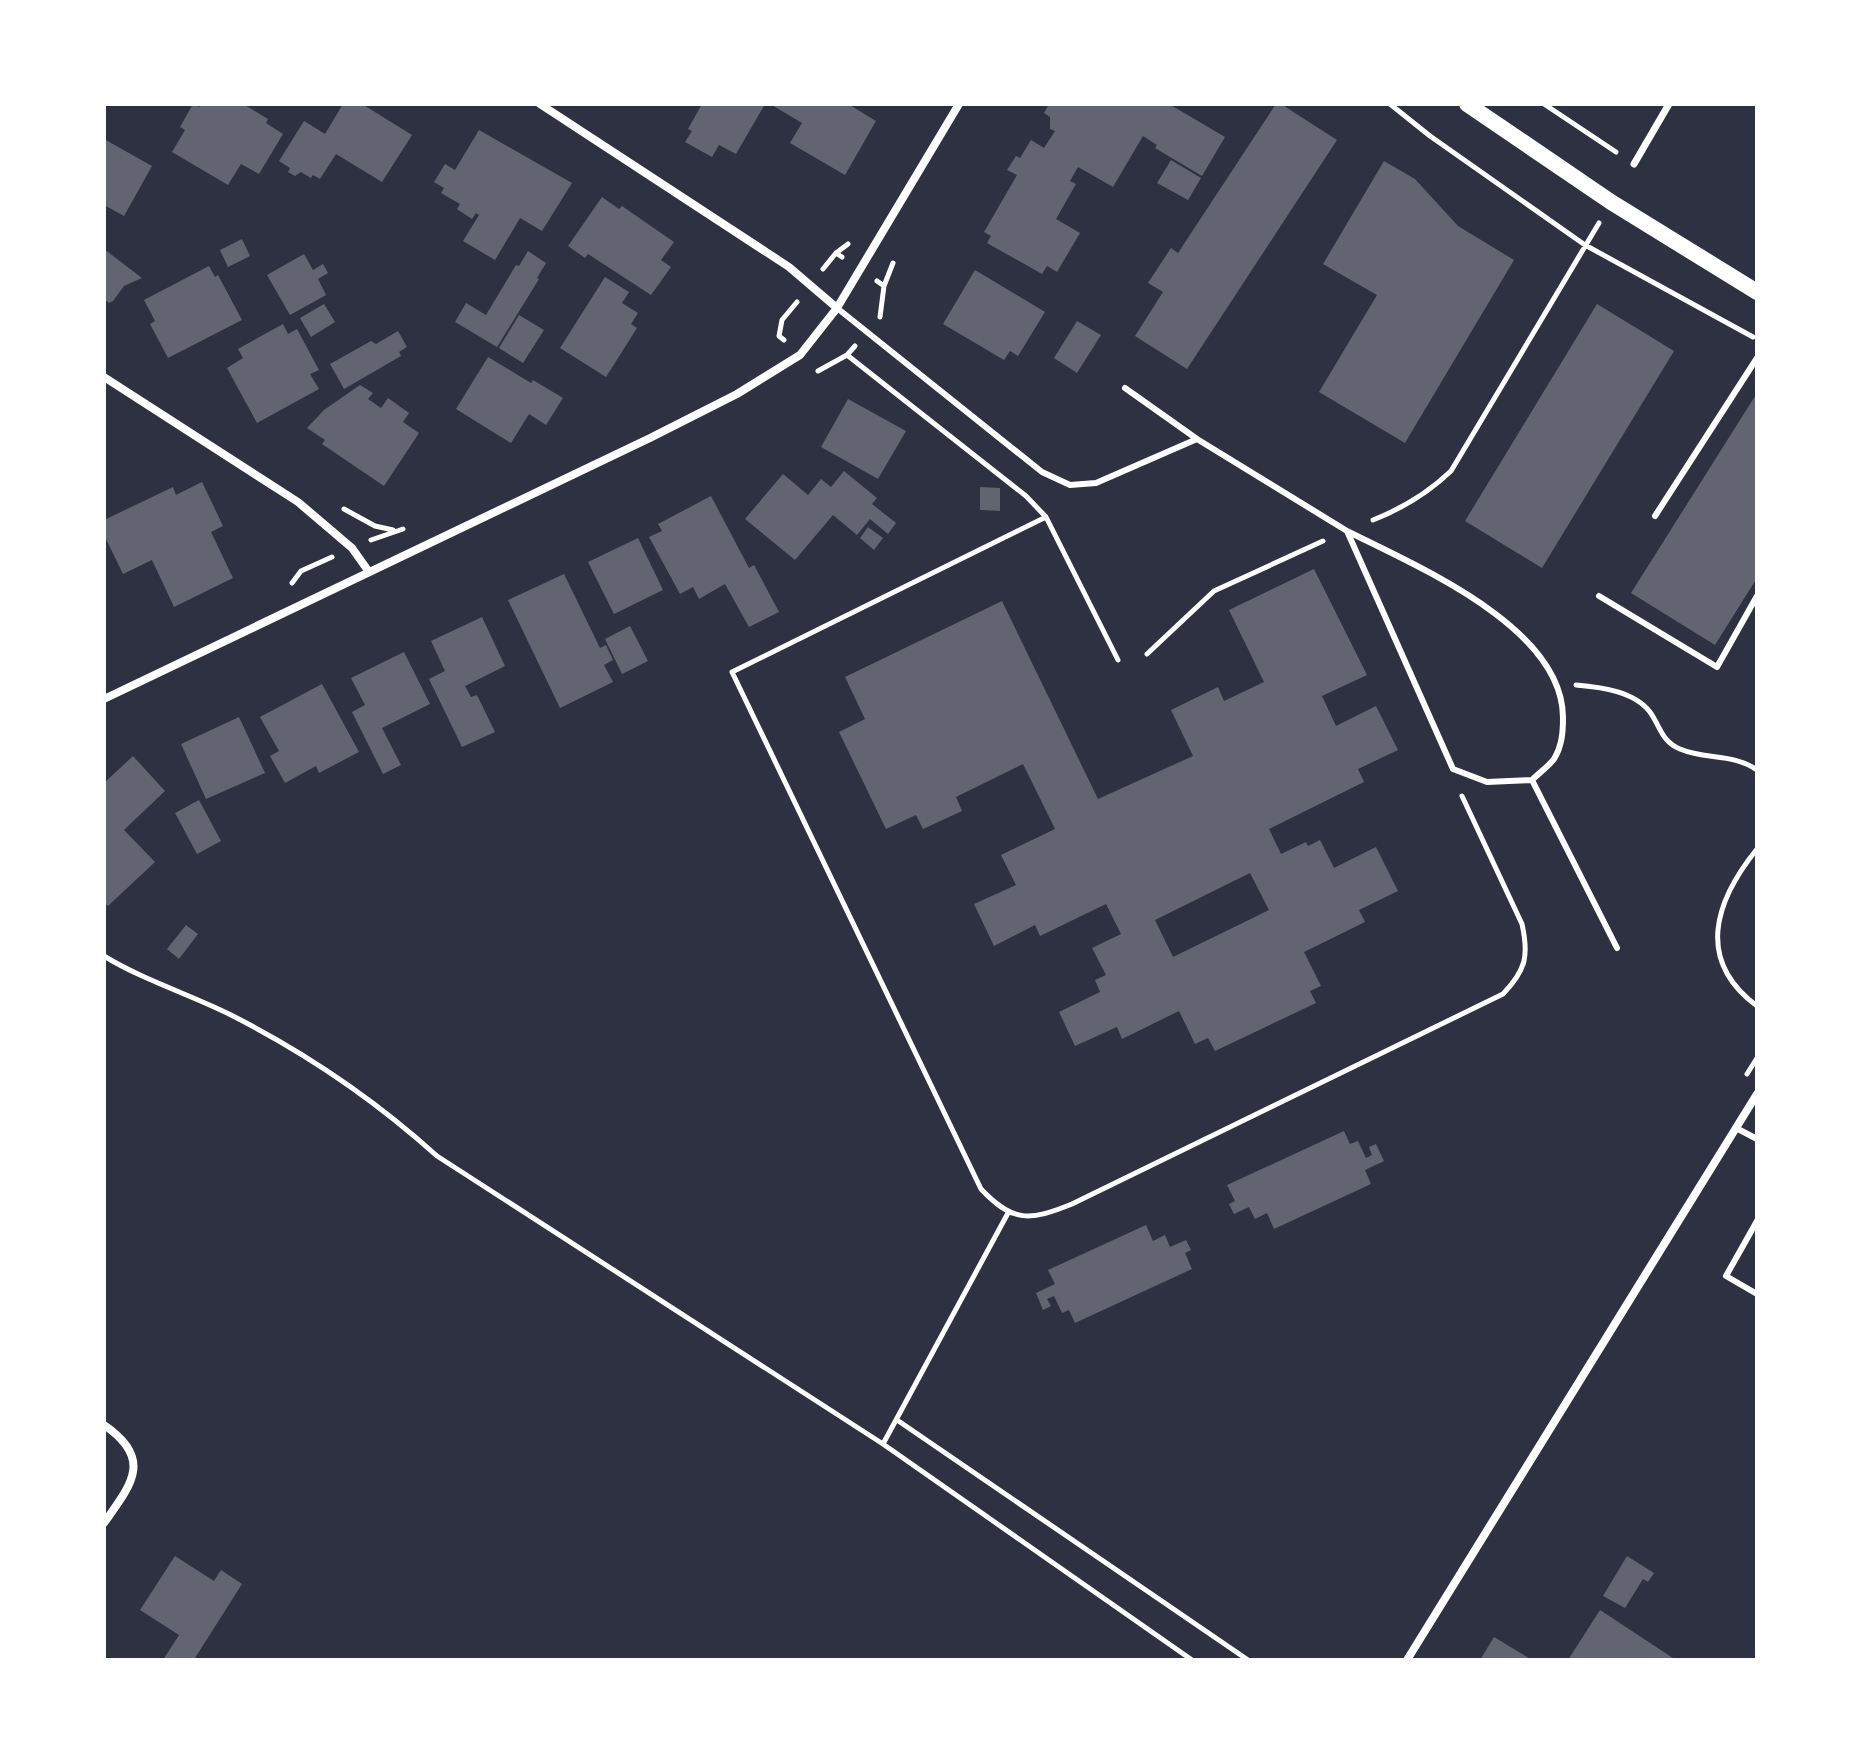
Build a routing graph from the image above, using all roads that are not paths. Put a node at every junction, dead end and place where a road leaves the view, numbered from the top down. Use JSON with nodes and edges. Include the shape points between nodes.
{"nodes":[{"id":1,"x":540,"y":104,"type":"edge"},
{"id":2,"x":959,"y":104,"type":"edge"},
{"id":3,"x":1467,"y":104,"type":"edge"},
{"id":4,"x":1669,"y":104,"type":"edge"},
{"id":5,"x":1634,"y":164,"type":"dead end"},
{"id":6,"x":1757,"y":292,"type":"edge"},
{"id":7,"x":837,"y":308,"type":"junction"},
{"id":8,"x":1757,"y":358,"type":"edge"},
{"id":9,"x":104,"y":377,"type":"edge"},
{"id":10,"x":1125,"y":388,"type":"dead end"},
{"id":11,"x":1197,"y":439,"type":"junction"},
{"id":12,"x":1655,"y":516,"type":"dead end"},
{"id":13,"x":1347,"y":531,"type":"junction"},
{"id":14,"x":369,"y":572,"type":"junction"},
{"id":15,"x":1599,"y":596,"type":"dead end"},
{"id":16,"x":1757,"y":596,"type":"edge"},
{"id":17,"x":104,"y":699,"type":"edge"},
{"id":18,"x":1532,"y":780,"type":"junction"},
{"id":19,"x":1617,"y":948,"type":"dead end"},
{"id":20,"x":1757,"y":1094,"type":"edge"},
{"id":21,"x":1736,"y":1128,"type":"junction"},
{"id":22,"x":1757,"y":1139,"type":"edge"},
{"id":23,"x":1757,"y":1221,"type":"edge"},
{"id":24,"x":1757,"y":1294,"type":"edge"},
{"id":25,"x":104,"y":1425,"type":"edge"},
{"id":26,"x":104,"y":1523,"type":"edge"},
{"id":27,"x":1407,"y":1660,"type":"edge"}],
"edges":[{"from":1,"to":7,"type":"street","via":[[789,267]]},
{"from":2,"to":7,"type":"street"},
{"from":3,"to":6,"type":"main road"},
{"from":4,"to":5,"type":"street"},
{"from":7,"to":11,"type":"lane","via":[[1042,472],[1070,485],[1096,483]]},
{"from":7,"to":14,"type":"street","via":[[800,355],[737,394]]},
{"from":8,"to":12,"type":"lane"},
{"from":9,"to":14,"type":"street","via":[[298,502],[352,548]]},
{"from":10,"to":11,"type":"lane"},
{"from":11,"to":13,"type":"lane"},
{"from":13,"to":18,"type":"lane","via":[[1453,769],[1487,782]]},
{"from":13,"to":18,"type":"lane","via":[[1469,595],[1541,657],[1559,685],[1562,740],[1554,759]]},
{"from":14,"to":17,"type":"street"},
{"from":15,"to":16,"type":"lane","via":[[1717,667]]},
{"from":18,"to":19,"type":"lane"},
{"from":20,"to":21,"type":"street"},
{"from":21,"to":22,"type":"lane"},
{"from":21,"to":27,"type":"street"},
{"from":23,"to":24,"type":"lane","via":[[1726,1276]]},
{"from":25,"to":26,"type":"street","via":[[128,1448],[134,1469],[133,1482]]}]}
